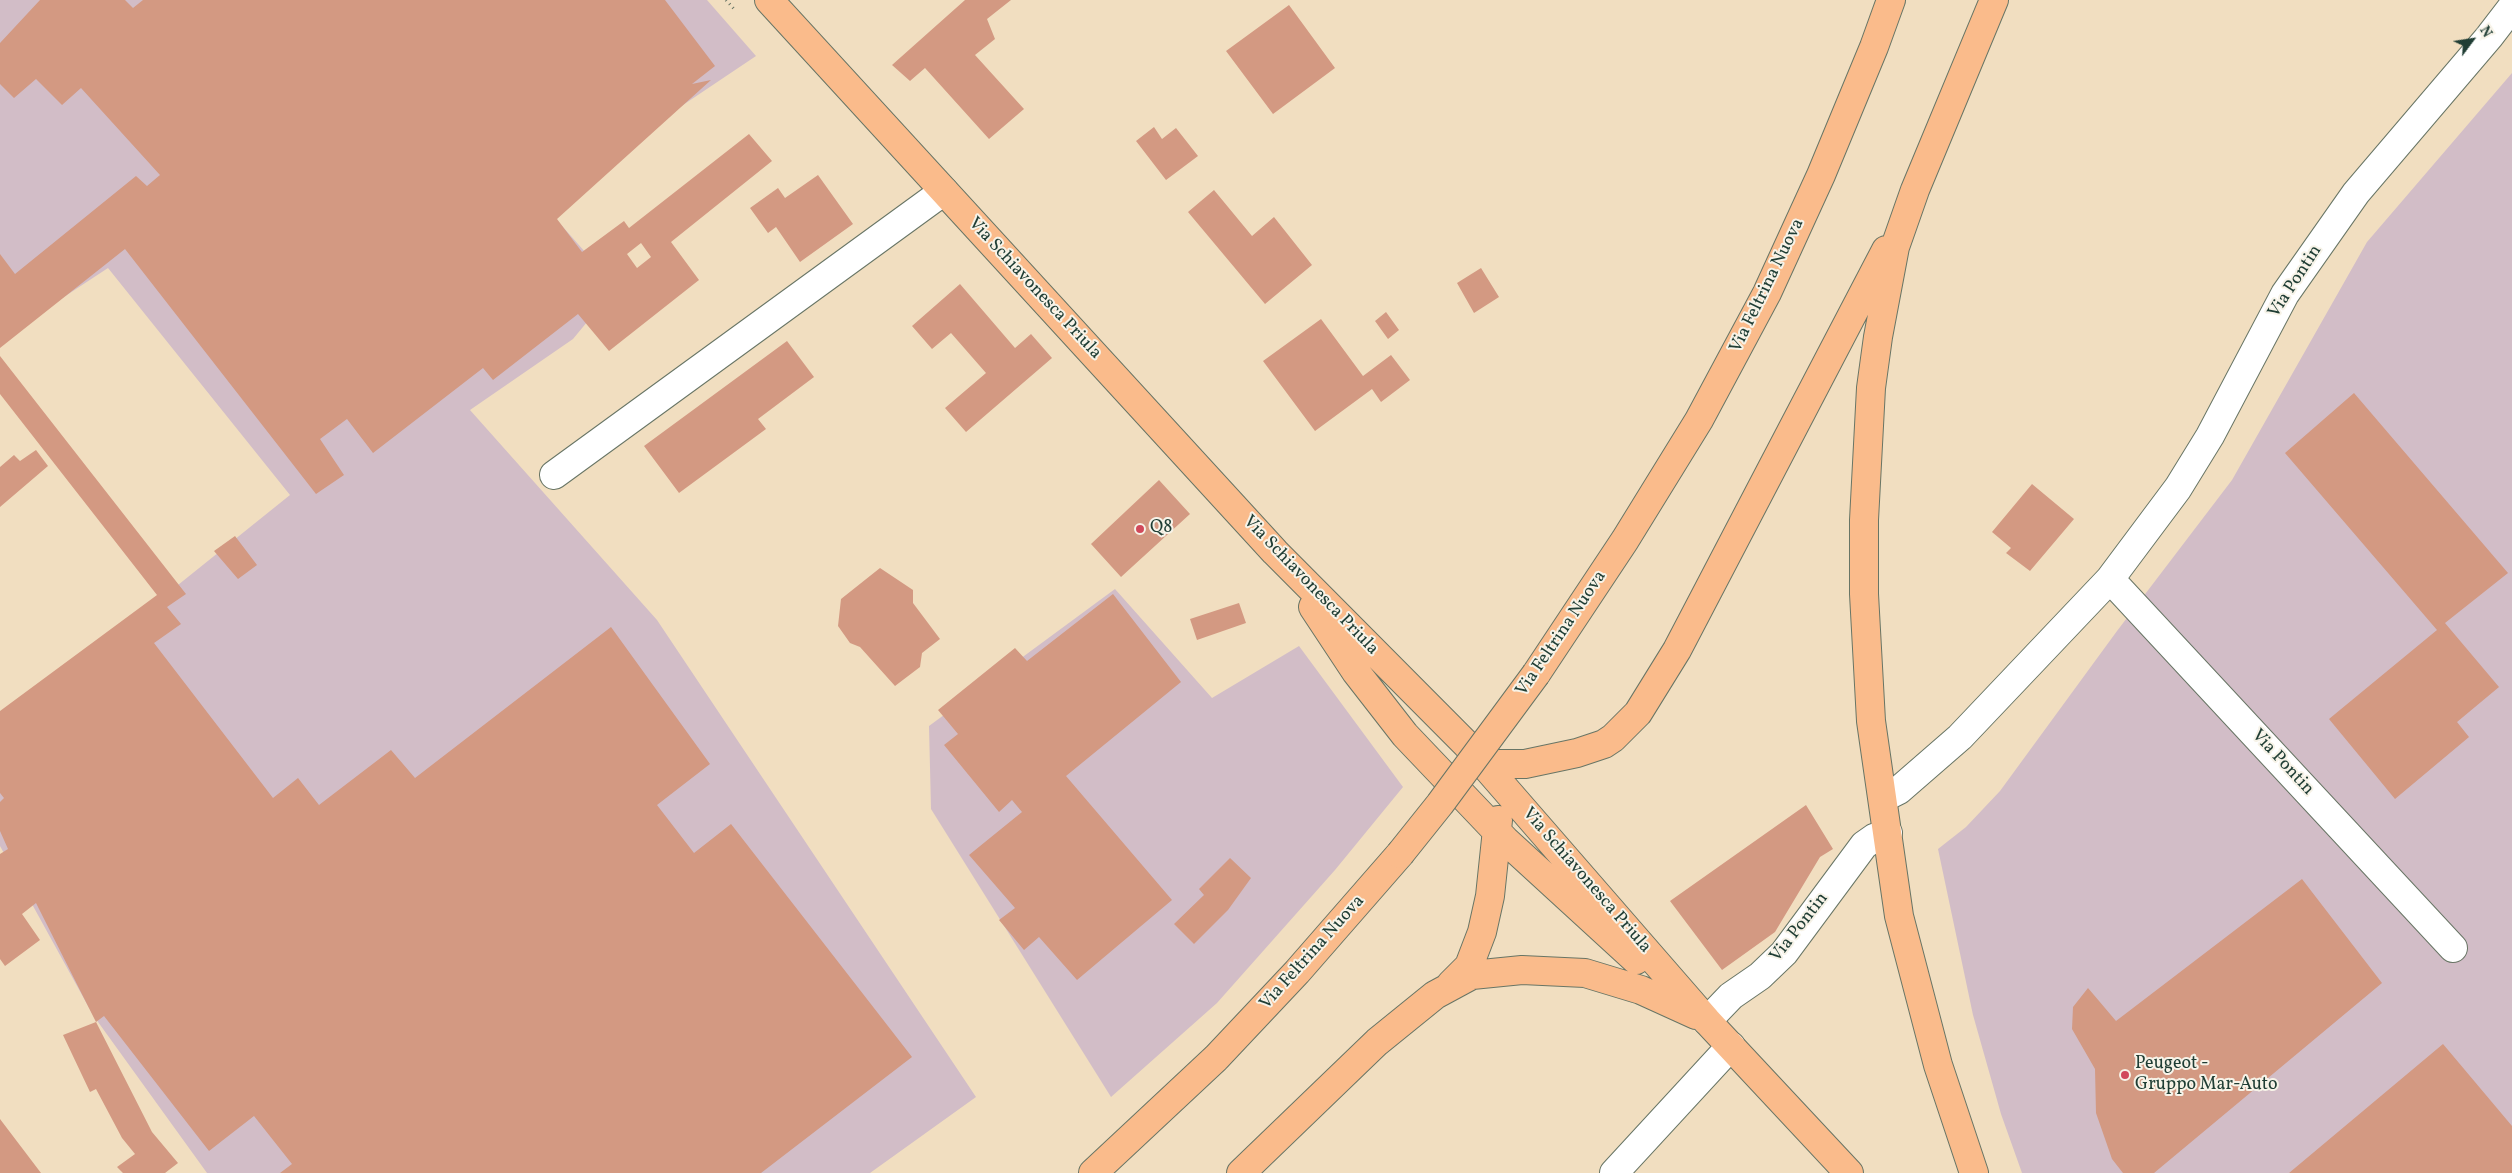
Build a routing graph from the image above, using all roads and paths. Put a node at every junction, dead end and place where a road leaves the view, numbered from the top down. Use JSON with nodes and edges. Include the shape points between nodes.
{"nodes":[{"id":1,"x":726,"y":0,"type":"edge"},
{"id":2,"x":769,"y":0,"type":"edge"},
{"id":3,"x":1891,"y":0,"type":"edge"},
{"id":4,"x":1994,"y":0,"type":"edge"},
{"id":5,"x":2512,"y":7,"type":"edge"},
{"id":6,"x":739,"y":14,"type":"dead end"},
{"id":7,"x":944,"y":191,"type":"junction"},
{"id":8,"x":1903,"y":220,"type":"junction"},
{"id":9,"x":554,"y":475,"type":"dead end"},
{"id":10,"x":1275,"y":552,"type":"junction"},
{"id":11,"x":2110,"y":578,"type":"junction"},
{"id":12,"x":1297,"y":583,"type":"junction"},
{"id":13,"x":1485,"y":765,"type":"junction"},
{"id":14,"x":1883,"y":798,"type":"junction"},
{"id":15,"x":1497,"y":832,"type":"junction"},
{"id":16,"x":1888,"y":833,"type":"junction"},
{"id":17,"x":2453,"y":948,"type":"dead end"},
{"id":18,"x":1450,"y":985,"type":"junction"},
{"id":19,"x":1707,"y":1021,"type":"junction"},
{"id":20,"x":1731,"y":1046,"type":"junction"},
{"id":21,"x":1093,"y":1173,"type":"edge"},
{"id":22,"x":1241,"y":1173,"type":"edge"},
{"id":23,"x":1614,"y":1173,"type":"edge"},
{"id":24,"x":1849,"y":1173,"type":"edge"},
{"id":25,"x":1974,"y":1173,"type":"edge"}],
"edges":[{"from":1,"to":6,"type":"path"},
{"from":2,"to":7,"type":"main road","name":"Via Schiavonesca Priula"},
{"from":3,"to":21,"type":"main road","name":"Via Feltrina Nuova","bridge":true,"via":[[1821,175],[1767,293],[1699,420],[1625,540],[1536,674],[1446,797],[1297,972],[1216,1058]]},
{"from":4,"to":8,"type":"main road"},
{"from":5,"to":11,"type":"street","name":"Via Pontin","via":[[2356,192],[2285,294],[2210,436],[2178,488]]},
{"from":7,"to":9,"type":"street"},
{"from":7,"to":10,"type":"main road","name":"Via Schiavonesca Priula"},
{"from":8,"to":13,"type":"main road","via":[[1863,290],[1677,650],[1638,712],[1613,738],[1591,749],[1540,763]]},
{"from":8,"to":14,"type":"main road","via":[[1887,282],[1870,388],[1866,462],[1866,651]]},
{"from":10,"to":12,"type":"main road"},
{"from":10,"to":13,"type":"main road","name":"Via Schiavonesca Priula"},
{"from":11,"to":14,"type":"street","name":"Via Pontin","via":[[1960,737],[1898,790]]},
{"from":11,"to":17,"type":"street","name":"Via Pontin"},
{"from":12,"to":13,"type":"main road","via":[[1359,658],[1446,750],[1462,762]]},
{"from":12,"to":15,"type":"main road","via":[[1382,707]]},
{"from":13,"to":15,"type":"main road","via":[[1496,796]]},
{"from":13,"to":19,"type":"main road","name":"Via Schiavonesca Priula"},
{"from":14,"to":16,"type":"main road"},
{"from":15,"to":18,"type":"main road","via":[[1490,896],[1479,939],[1469,966]]},
{"from":15,"to":19,"type":"main road","via":[[1591,922]]},
{"from":16,"to":19,"type":"street","name":"Via Pontin","via":[[1864,845],[1784,953],[1760,976],[1731,996]]},
{"from":16,"to":25,"type":"main road","via":[[1900,916],[1938,1065]]},
{"from":18,"to":19,"type":"main road","via":[[1472,975],[1503,970],[1585,973],[1641,990]]},
{"from":18,"to":22,"type":"main road","via":[[1377,1042]]},
{"from":19,"to":20,"type":"main road","name":"Via Schiavonesca Priula"},
{"from":20,"to":23,"type":"street"},
{"from":20,"to":24,"type":"main road","name":"Via Schiavonesca Priula"}]}
